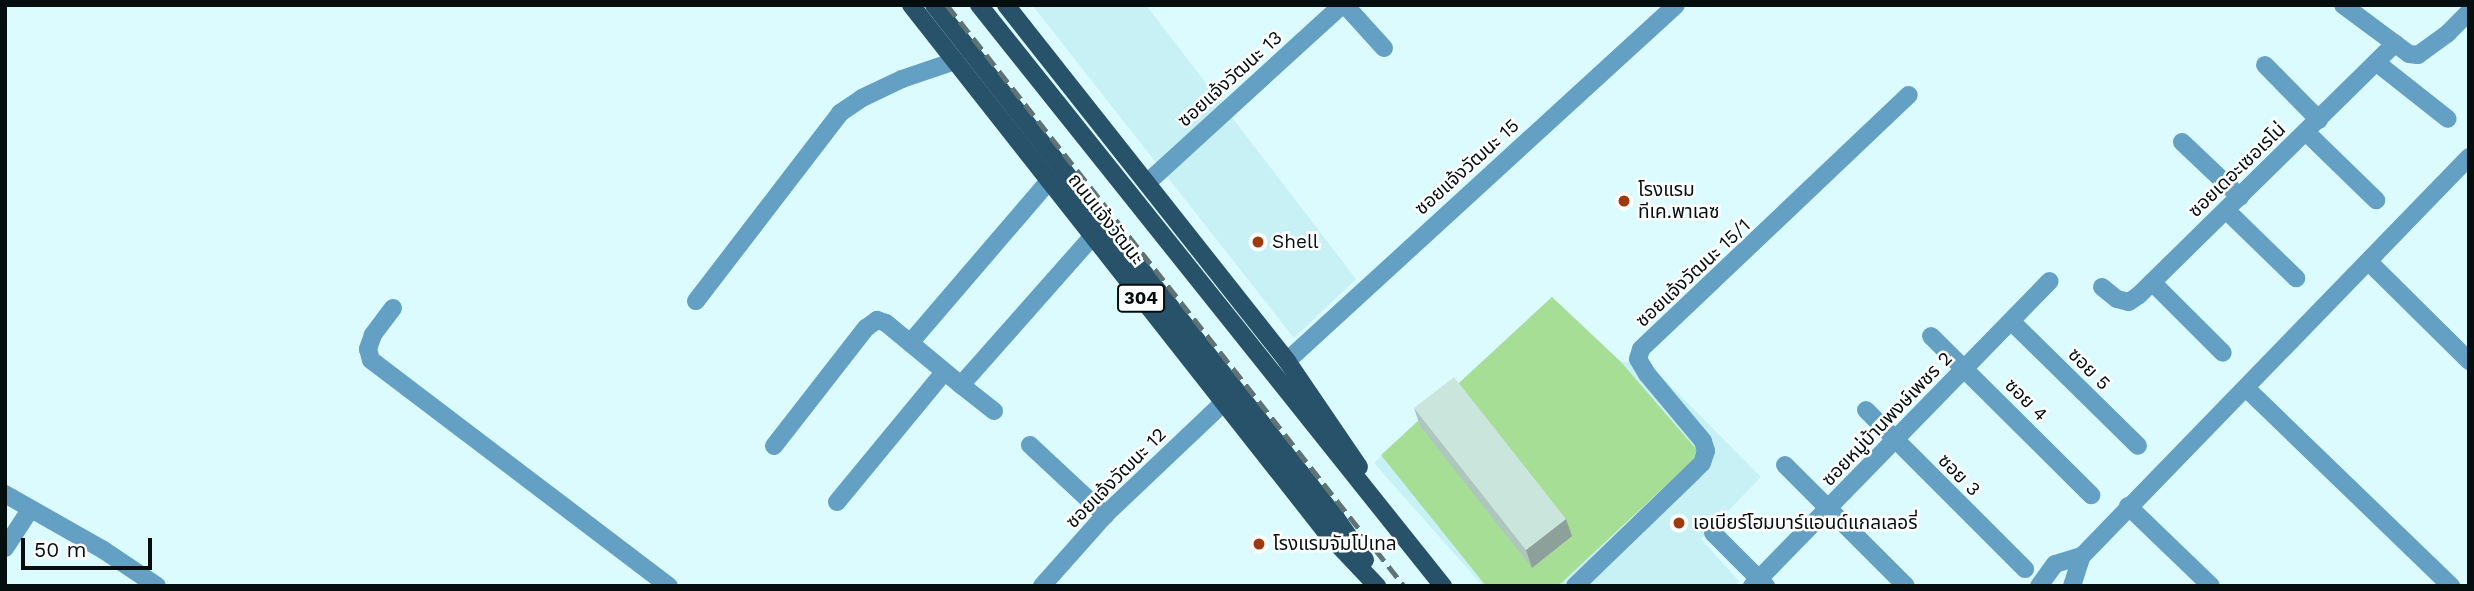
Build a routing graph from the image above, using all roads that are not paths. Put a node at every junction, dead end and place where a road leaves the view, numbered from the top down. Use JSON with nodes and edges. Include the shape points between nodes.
{"nodes":[{"id":1,"x":911,"y":5,"type":"edge"},
{"id":2,"x":934,"y":5,"type":"edge"},
{"id":3,"x":979,"y":5,"type":"edge"},
{"id":4,"x":1006,"y":5,"type":"edge"},
{"id":5,"x":1344,"y":5,"type":"edge"},
{"id":6,"x":1676,"y":5,"type":"edge"},
{"id":7,"x":2343,"y":5,"type":"edge"},
{"id":8,"x":2468,"y":13,"type":"edge"},
{"id":9,"x":2395,"y":43,"type":"junction"},
{"id":10,"x":1384,"y":48,"type":"dead end"},
{"id":11,"x":955,"y":61,"type":"junction"},
{"id":12,"x":2377,"y":63,"type":"junction"},
{"id":13,"x":2265,"y":65,"type":"dead end"},
{"id":14,"x":1909,"y":95,"type":"dead end"},
{"id":15,"x":2448,"y":119,"type":"dead end"},
{"id":16,"x":2319,"y":120,"type":"junction"},
{"id":17,"x":2306,"y":132,"type":"junction"},
{"id":18,"x":2182,"y":142,"type":"dead end"},
{"id":19,"x":2469,"y":158,"type":"edge"},
{"id":20,"x":1049,"y":181,"type":"junction"},
{"id":21,"x":1147,"y":183,"type":"junction"},
{"id":22,"x":2240,"y":197,"type":"junction"},
{"id":23,"x":2376,"y":200,"type":"dead end"},
{"id":24,"x":2226,"y":210,"type":"junction"},
{"id":25,"x":1093,"y":236,"type":"junction"},
{"id":26,"x":2368,"y":262,"type":"junction"},
{"id":27,"x":2296,"y":278,"type":"dead end"},
{"id":28,"x":2050,"y":281,"type":"dead end"},
{"id":29,"x":2152,"y":282,"type":"junction"},
{"id":30,"x":2102,"y":287,"type":"dead end"},
{"id":31,"x":696,"y":301,"type":"dead end"},
{"id":32,"x":393,"y":308,"type":"dead end"},
{"id":33,"x":2011,"y":321,"type":"junction"},
{"id":34,"x":1931,"y":336,"type":"dead end"},
{"id":35,"x":911,"y":343,"type":"junction"},
{"id":36,"x":2223,"y":353,"type":"dead end"},
{"id":37,"x":1287,"y":361,"type":"junction"},
{"id":38,"x":2469,"y":361,"type":"edge"},
{"id":39,"x":1965,"y":369,"type":"junction"},
{"id":40,"x":944,"y":372,"type":"junction"},
{"id":41,"x":961,"y":385,"type":"junction"},
{"id":42,"x":2246,"y":389,"type":"junction"},
{"id":43,"x":1223,"y":402,"type":"junction"},
{"id":44,"x":1866,"y":410,"type":"dead end"},
{"id":45,"x":994,"y":411,"type":"dead end"},
{"id":46,"x":1895,"y":441,"type":"junction"},
{"id":47,"x":1030,"y":445,"type":"dead end"},
{"id":48,"x":774,"y":446,"type":"dead end"},
{"id":49,"x":2138,"y":446,"type":"dead end"},
{"id":50,"x":1785,"y":465,"type":"dead end"},
{"id":51,"x":5,"y":494,"type":"edge"},
{"id":52,"x":2091,"y":495,"type":"dead end"},
{"id":53,"x":837,"y":502,"type":"dead end"},
{"id":54,"x":2128,"y":506,"type":"junction"},
{"id":55,"x":1829,"y":508,"type":"junction"},
{"id":56,"x":1384,"y":509,"type":"junction"},
{"id":57,"x":30,"y":510,"type":"junction"},
{"id":58,"x":1105,"y":515,"type":"junction"},
{"id":59,"x":1713,"y":533,"type":"dead end"},
{"id":60,"x":5,"y":548,"type":"edge"},
{"id":61,"x":2082,"y":556,"type":"junction"},
{"id":62,"x":2025,"y":569,"type":"dead end"},
{"id":63,"x":1759,"y":584,"type":"edge"},
{"id":64,"x":157,"y":586,"type":"edge"},
{"id":65,"x":669,"y":586,"type":"edge"},
{"id":66,"x":1042,"y":586,"type":"edge"},
{"id":67,"x":1377,"y":586,"type":"edge"},
{"id":68,"x":1383,"y":586,"type":"edge"},
{"id":69,"x":1443,"y":586,"type":"edge"},
{"id":70,"x":1575,"y":586,"type":"edge"},
{"id":71,"x":1906,"y":586,"type":"edge"},
{"id":72,"x":2039,"y":586,"type":"edge"},
{"id":73,"x":2073,"y":586,"type":"edge"},
{"id":74,"x":2211,"y":586,"type":"edge"},
{"id":75,"x":2451,"y":586,"type":"edge"}],
"edges":[{"from":1,"to":11,"type":"main road","name":"ถนนแจ้งวัฒนะ","number":"304"},
{"from":2,"to":68,"type":"main road","name":"ถนนแจ้งวัฒนะ","number":"304","via":[[1336,518]]},
{"from":3,"to":56,"type":"main road","name":"ถนนแจ้งวัฒนะ","number":"304"},
{"from":4,"to":21,"type":"main road","name":"ถนนแจ้งวัฒนะ","number":"304"},
{"from":5,"to":10,"type":"street"},
{"from":5,"to":21,"type":"street","name":"ซอยแจ้งวัฒนะ 13"},
{"from":6,"to":37,"type":"street","name":"ซอยแจ้งวัฒนะ 15"},
{"from":7,"to":9,"type":"street"},
{"from":8,"to":9,"type":"street","via":[[2418,55]]},
{"from":9,"to":12,"type":"street","name":"ซอยเดอะเซอเรโน่"},
{"from":11,"to":20,"type":"main road","name":"ถนนแจ้งวัฒนะ","number":"304"},
{"from":11,"to":31,"type":"street","via":[[902,79],[840,114]]},
{"from":12,"to":15,"type":"street"},
{"from":12,"to":16,"type":"street","name":"ซอยเดอะเซอเรโน่"},
{"from":13,"to":16,"type":"street"},
{"from":14,"to":70,"type":"street","name":"ซอยแจ้งวัฒนะ 15/1","via":[[1641,349],[1638,359],[1647,374],[1703,441],[1706,451],[1702,463]]},
{"from":16,"to":17,"type":"street","name":"ซอยเดอะเซอเรโน่"},
{"from":17,"to":22,"type":"street","name":"ซอยเดอะเซอเรโน่"},
{"from":17,"to":23,"type":"street"},
{"from":18,"to":22,"type":"street"},
{"from":19,"to":26,"type":"street"},
{"from":20,"to":25,"type":"main road","name":"ถนนแจ้งวัฒนะ","number":"304"},
{"from":20,"to":35,"type":"street"},
{"from":21,"to":37,"type":"main road","name":"ถนนแจ้งวัฒนะ","number":"304"},
{"from":22,"to":24,"type":"street","name":"ซอยเดอะเซอเรโน่"},
{"from":24,"to":27,"type":"street"},
{"from":24,"to":29,"type":"street","name":"ซอยเดอะเซอเรโน่"},
{"from":25,"to":41,"type":"street"},
{"from":25,"to":43,"type":"main road","name":"ถนนแจ้งวัฒนะ","number":"304"},
{"from":26,"to":38,"type":"street"},
{"from":26,"to":42,"type":"street"},
{"from":28,"to":33,"type":"street","name":"ซอยหมู่บ้านพงษ์เพชร 2"},
{"from":29,"to":30,"type":"street","name":"ซอยเดอะเซอเรโน่","via":[[2129,302]]},
{"from":29,"to":36,"type":"street"},
{"from":32,"to":65,"type":"street","via":[[373,335],[368,349],[371,360]]},
{"from":33,"to":39,"type":"street","name":"ซอยหมู่บ้านพงษ์เพชร 2"},
{"from":33,"to":49,"type":"street","name":"ซอย 5"},
{"from":34,"to":39,"type":"street","name":"ซอย 4"},
{"from":35,"to":40,"type":"street"},
{"from":35,"to":48,"type":"street","via":[[886,323],[877,320],[866,328]]},
{"from":37,"to":56,"type":"main road","name":"ถนนแจ้งวัฒนะ","number":"304"},
{"from":39,"to":46,"type":"street","name":"ซอยหมู่บ้านพงษ์เพชร 2"},
{"from":39,"to":52,"type":"street","name":"ซอย 4"},
{"from":40,"to":41,"type":"street"},
{"from":40,"to":53,"type":"street"},
{"from":41,"to":45,"type":"street"},
{"from":42,"to":54,"type":"street"},
{"from":42,"to":75,"type":"street"},
{"from":43,"to":58,"type":"street","name":"ซอยแจ้งวัฒนะ 12"},
{"from":43,"to":67,"type":"main road","name":"ถนนแจ้งวัฒนะ","number":"304","via":[[1325,531]]},
{"from":44,"to":46,"type":"street","name":"ซอย 3"},
{"from":46,"to":55,"type":"street","name":"ซอยหมู่บ้านพงษ์เพชร 2"},
{"from":46,"to":62,"type":"street","name":"ซอย 3"},
{"from":47,"to":58,"type":"street"},
{"from":50,"to":55,"type":"street"},
{"from":51,"to":57,"type":"street"},
{"from":54,"to":61,"type":"street"},
{"from":54,"to":74,"type":"street"},
{"from":55,"to":63,"type":"street","name":"ซอยหมู่บ้านพงษ์เพชร 2"},
{"from":55,"to":71,"type":"street"},
{"from":56,"to":69,"type":"main road","name":"ถนนแจ้งวัฒนะ","number":"304"},
{"from":57,"to":60,"type":"street"},
{"from":57,"to":64,"type":"street","via":[[102,549]]},
{"from":58,"to":66,"type":"street","name":"ซอยแจ้งวัฒนะ 12"},
{"from":59,"to":63,"type":"street"},
{"from":61,"to":72,"type":"street","via":[[2055,564]]},
{"from":61,"to":73,"type":"street"}]}
